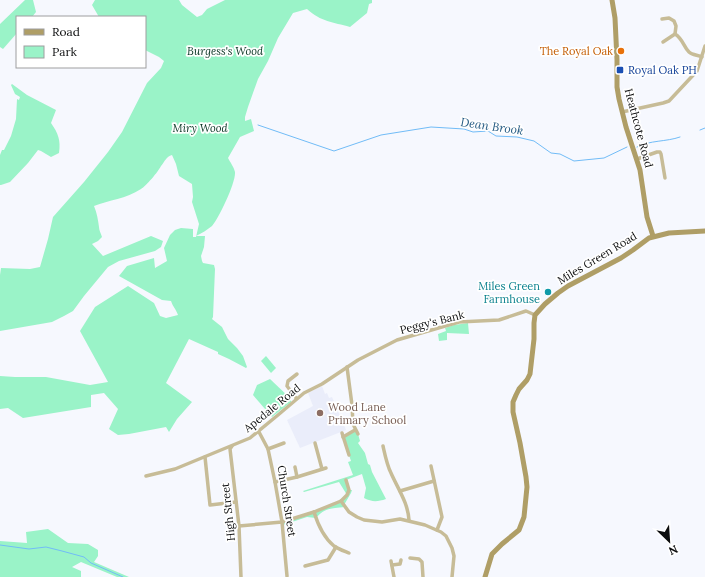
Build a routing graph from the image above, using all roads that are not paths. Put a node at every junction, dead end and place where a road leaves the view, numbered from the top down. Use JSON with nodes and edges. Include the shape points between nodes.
{"nodes":[{"id":1,"x":612,"y":0,"type":"edge"},
{"id":2,"x":662,"y":19,"type":"dead end"},
{"id":3,"x":675,"y":34,"type":"junction"},
{"id":4,"x":663,"y":42,"type":"dead end"},
{"id":5,"x":705,"y":46,"type":"edge"},
{"id":6,"x":702,"y":57,"type":"junction"},
{"id":7,"x":622,"y":112,"type":"junction"},
{"id":8,"x":637,"y":159,"type":"junction"},
{"id":9,"x":665,"y":178,"type":"dead end"},
{"id":10,"x":705,"y":231,"type":"edge"},
{"id":11,"x":653,"y":236,"type":"junction"},
{"id":12,"x":536,"y":315,"type":"junction"},
{"id":13,"x":358,"y":360,"type":"joint"},
{"id":14,"x":348,"y":367,"type":"junction"},
{"id":15,"x":297,"y":374,"type":"dead end"},
{"id":16,"x":296,"y":398,"type":"junction"},
{"id":17,"x":355,"y":430,"type":"junction"},
{"id":18,"x":259,"y":432,"type":"junction"},
{"id":19,"x":358,"y":434,"type":"dead end"},
{"id":20,"x":284,"y":443,"type":"dead end"},
{"id":21,"x":322,"y":445,"type":"dead end"},
{"id":22,"x":232,"y":446,"type":"junction"},
{"id":23,"x":383,"y":446,"type":"dead end"},
{"id":24,"x":268,"y":449,"type":"junction"},
{"id":25,"x":349,"y":455,"type":"dead end"},
{"id":26,"x":205,"y":457,"type":"junction"},
{"id":27,"x":431,"y":466,"type":"dead end"},
{"id":28,"x":295,"y":467,"type":"dead end"},
{"id":29,"x":146,"y":476,"type":"dead end"},
{"id":30,"x":297,"y":477,"type":"junction"},
{"id":31,"x":346,"y":480,"type":"dead end"},
{"id":32,"x":434,"y":481,"type":"junction"},
{"id":33,"x":275,"y":482,"type":"junction"},
{"id":34,"x":400,"y":491,"type":"junction"},
{"id":35,"x":341,"y":501,"type":"junction"},
{"id":36,"x":236,"y":502,"type":"junction"},
{"id":37,"x":314,"y":512,"type":"junction"},
{"id":38,"x":409,"y":520,"type":"junction"},
{"id":39,"x":282,"y":522,"type":"junction"},
{"id":40,"x":240,"y":526,"type":"junction"},
{"id":41,"x":437,"y":530,"type":"junction"},
{"id":42,"x":336,"y":547,"type":"junction"},
{"id":43,"x":347,"y":551,"type":"dead end"},
{"id":44,"x":411,"y":557,"type":"dead end"},
{"id":45,"x":401,"y":560,"type":"dead end"},
{"id":46,"x":305,"y":566,"type":"dead end"},
{"id":47,"x":287,"y":576,"type":"dead end"},
{"id":48,"x":241,"y":577,"type":"edge"},
{"id":49,"x":394,"y":577,"type":"edge"},
{"id":50,"x":423,"y":577,"type":"edge"},
{"id":51,"x":452,"y":577,"type":"edge"},
{"id":52,"x":485,"y":577,"type":"edge"}],
"edges":[{"from":1,"to":7,"type":"street","name":"Heathcote Road","via":[[617,87]]},
{"from":2,"to":3,"type":"street","via":[[669,18],[674,21]]},
{"from":3,"to":4,"type":"street"},
{"from":3,"to":6,"type":"street","via":[[690,53]]},
{"from":5,"to":6,"type":"street"},
{"from":6,"to":7,"type":"street","via":[[697,70],[669,101]]},
{"from":7,"to":8,"type":"street","name":"Heathcote Road"},
{"from":8,"to":9,"type":"street","via":[[660,152]]},
{"from":8,"to":11,"type":"street","name":"Heathcote Road","via":[[647,217]]},
{"from":10,"to":11,"type":"street"},
{"from":11,"to":12,"type":"street","name":"Miles Green Road","via":[[620,258],[568,286]]},
{"from":12,"to":13,"type":"street","name":"Peggy's Bank","via":[[526,311],[499,320],[459,322],[397,340]]},
{"from":12,"to":52,"type":"street","via":[[530,374],[517,392],[512,407],[526,477],[524,517],[519,530],[492,554]]},
{"from":13,"to":14,"type":"street","name":"Apedale Road"},
{"from":14,"to":16,"type":"street","name":"Apedale Road"},
{"from":14,"to":17,"type":"street"},
{"from":15,"to":16,"type":"street","via":[[288,381],[287,386]]},
{"from":16,"to":18,"type":"street","name":"Apedale Road"},
{"from":17,"to":19,"type":"street"},
{"from":17,"to":25,"type":"street","via":[[343,435]]},
{"from":18,"to":22,"type":"street","name":"Apedale Road"},
{"from":18,"to":24,"type":"street","name":"Church Street"},
{"from":20,"to":24,"type":"street"},
{"from":21,"to":30,"type":"street","via":[[316,445],[324,469]]},
{"from":22,"to":26,"type":"street","name":"Apedale Road"},
{"from":22,"to":36,"type":"street","name":"High Street","via":[[230,449]]},
{"from":23,"to":34,"type":"street","via":[[390,472]]},
{"from":24,"to":33,"type":"street","name":"Church Street"},
{"from":26,"to":29,"type":"street","name":"Apedale Road","via":[[175,469]]},
{"from":26,"to":36,"type":"street","via":[[210,505]]},
{"from":27,"to":32,"type":"street"},
{"from":28,"to":30,"type":"street"},
{"from":30,"to":33,"type":"street"},
{"from":31,"to":35,"type":"street","via":[[349,490]]},
{"from":32,"to":34,"type":"street"},
{"from":32,"to":41,"type":"street","via":[[442,517]]},
{"from":33,"to":39,"type":"street","name":"Church Street"},
{"from":34,"to":38,"type":"street","via":[[409,512]]},
{"from":35,"to":37,"type":"street"},
{"from":35,"to":38,"type":"street","via":[[349,512],[364,520]]},
{"from":36,"to":40,"type":"street","name":"High Street"},
{"from":37,"to":39,"type":"street"},
{"from":37,"to":42,"type":"street","via":[[325,537]]},
{"from":38,"to":41,"type":"street"},
{"from":39,"to":40,"type":"street"},
{"from":39,"to":47,"type":"street","name":"Church Street"},
{"from":40,"to":48,"type":"street","name":"High Street"},
{"from":41,"to":51,"type":"street","via":[[446,536],[452,548]]},
{"from":42,"to":43,"type":"street"},
{"from":42,"to":46,"type":"street","via":[[328,560]]},
{"from":44,"to":50,"type":"street","via":[[422,562]]},
{"from":45,"to":49,"type":"street","via":[[400,564],[392,563]]}]}
